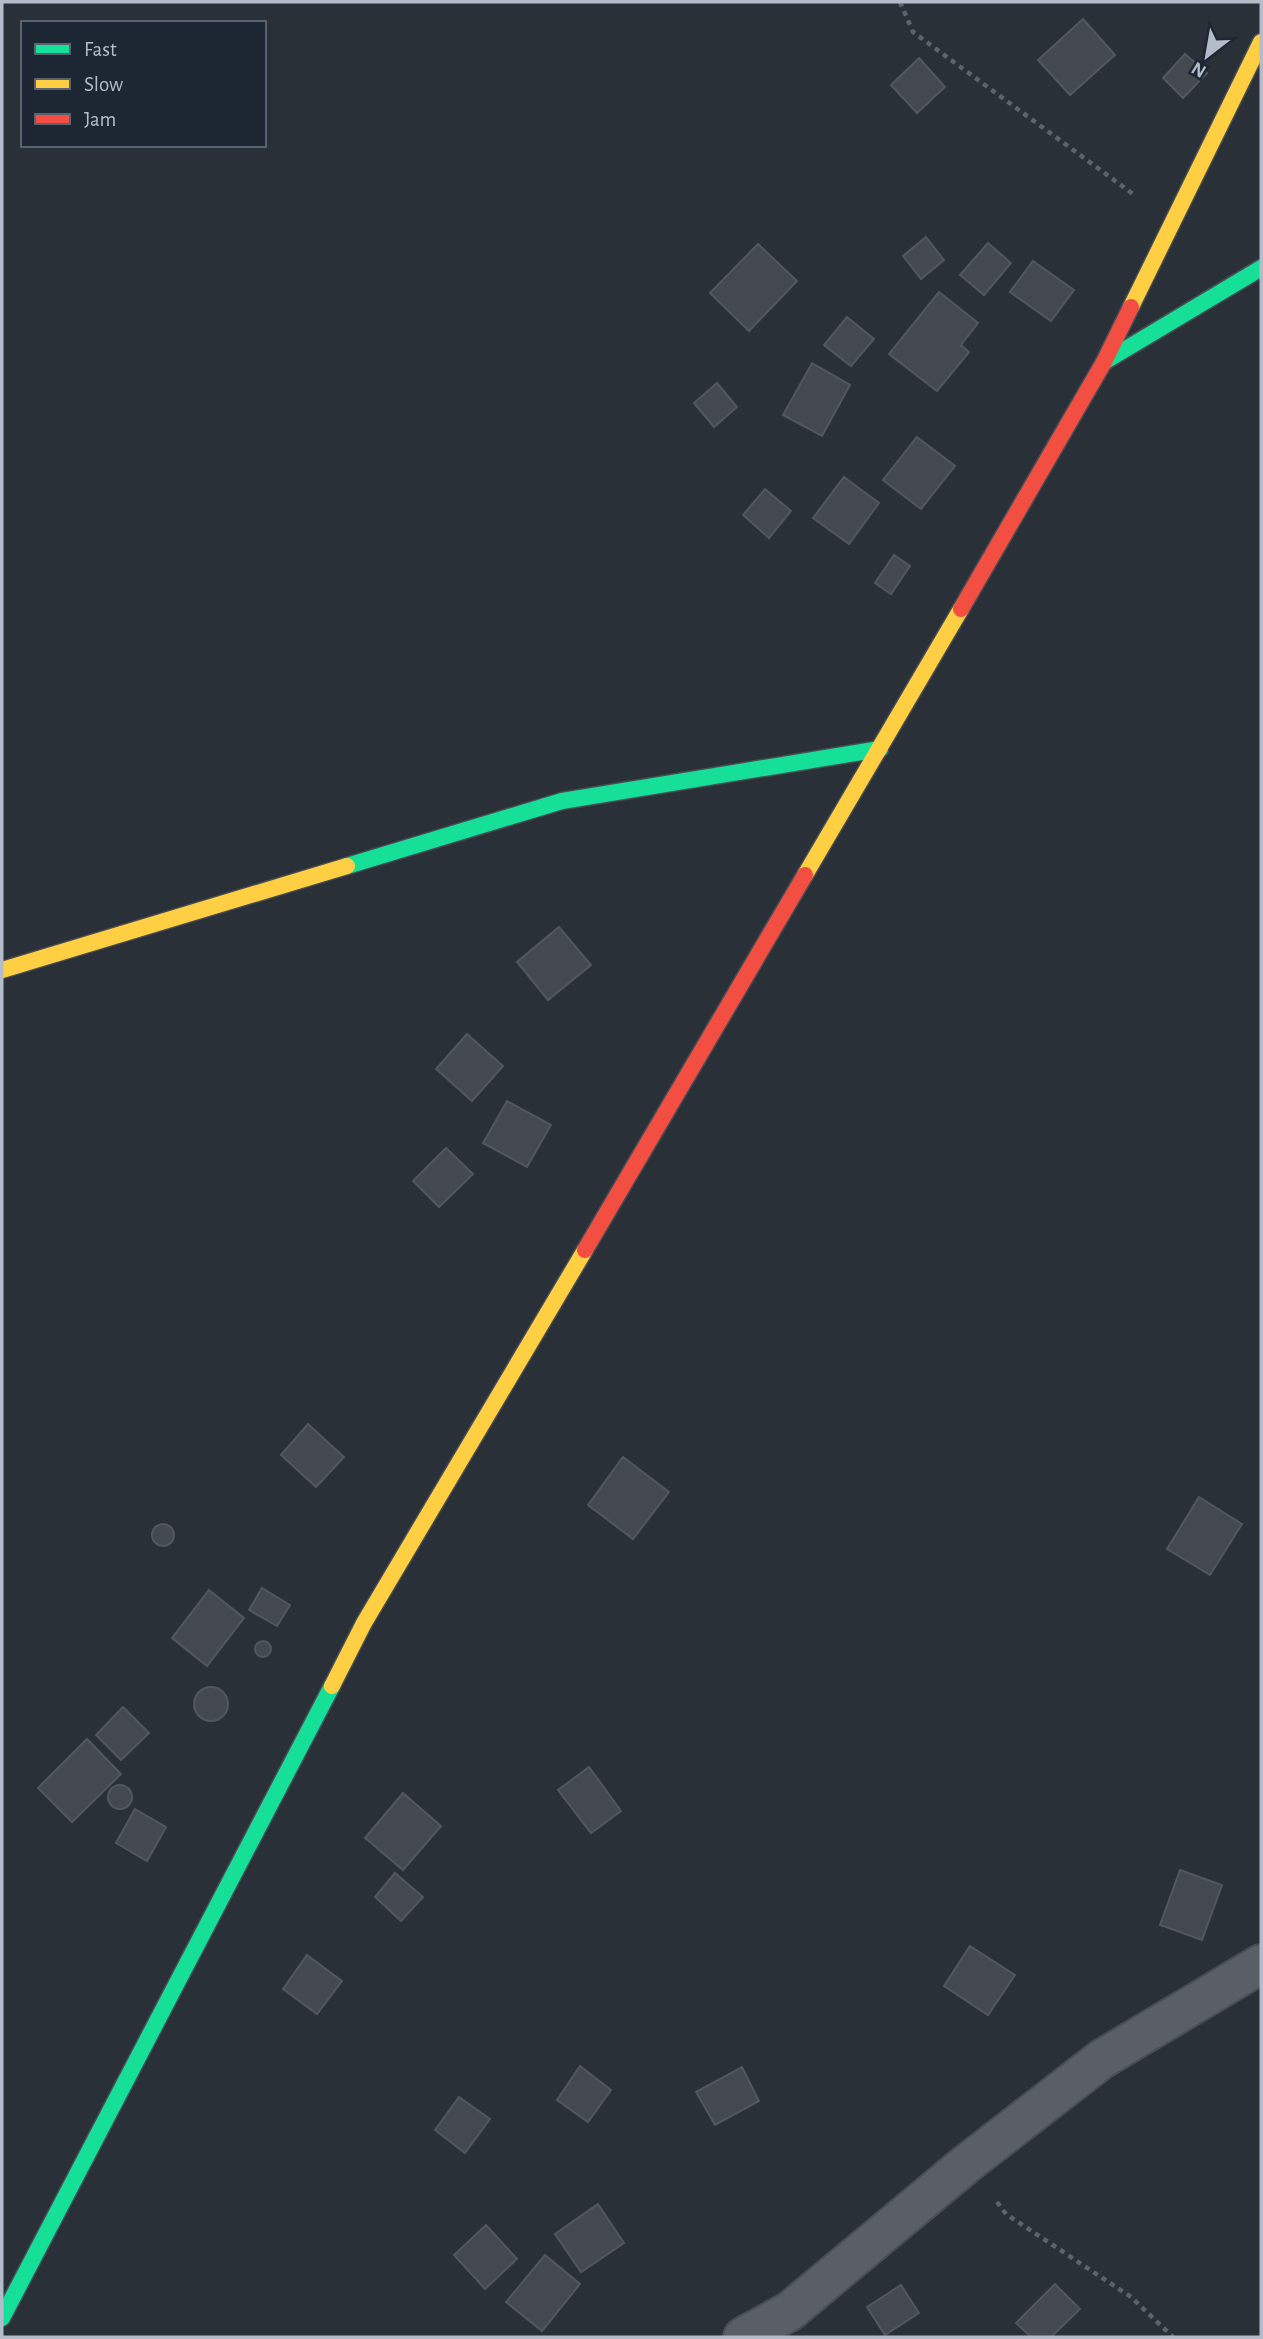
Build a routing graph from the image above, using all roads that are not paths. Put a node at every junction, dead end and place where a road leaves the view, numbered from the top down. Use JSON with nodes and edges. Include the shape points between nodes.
{"nodes":[{"id":1,"x":1261,"y":42,"type":"edge"},
{"id":2,"x":1261,"y":268,"type":"edge"},
{"id":3,"x":1104,"y":362,"type":"junction"},
{"id":4,"x":880,"y":749,"type":"junction"},
{"id":5,"x":2,"y":970,"type":"edge"},
{"id":6,"x":1261,"y":1965,"type":"edge"},
{"id":7,"x":2,"y":2318,"type":"edge"},
{"id":8,"x":743,"y":2337,"type":"edge"}],
"edges":[{"from":1,"to":3,"type":"street"},
{"from":2,"to":3,"type":"street"},
{"from":3,"to":4,"type":"street"},
{"from":4,"to":5,"type":"street","via":[[562,801]]},
{"from":4,"to":7,"type":"street","via":[[363,1623]]},
{"from":6,"to":8,"type":"street","via":[[1102,2059],[965,2165],[790,2311]]}]}
